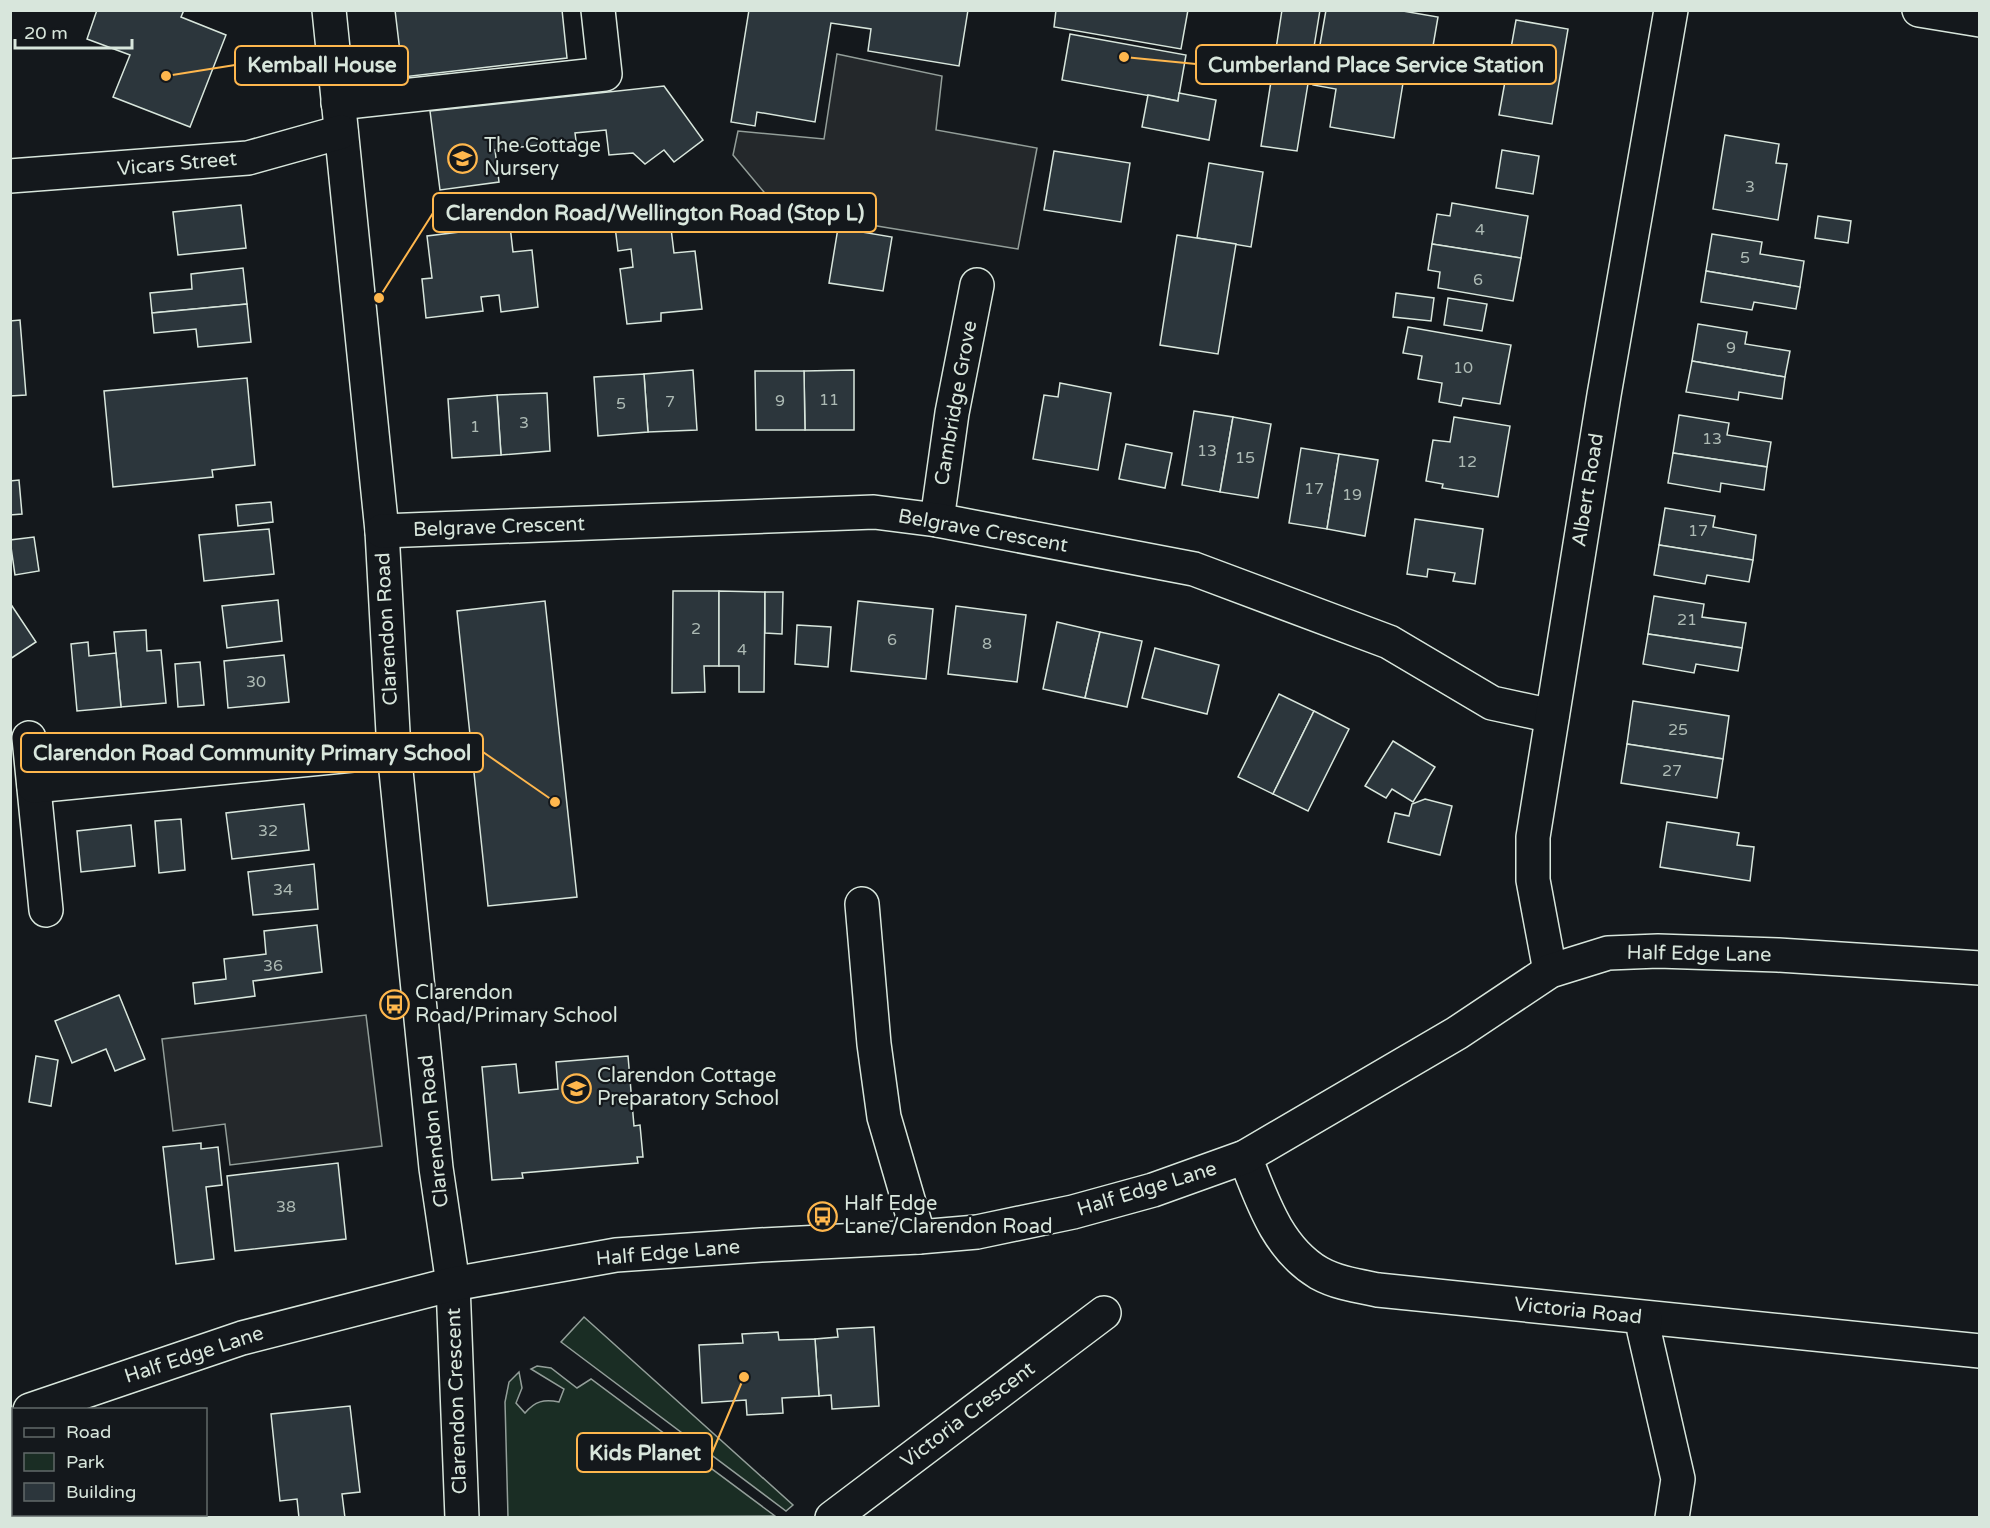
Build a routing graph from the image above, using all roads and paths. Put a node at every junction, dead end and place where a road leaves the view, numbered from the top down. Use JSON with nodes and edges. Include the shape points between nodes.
{"nodes":[{"id":1,"x":329,"y":10,"type":"edge"},
{"id":2,"x":598,"y":10,"type":"edge"},
{"id":3,"x":1671,"y":10,"type":"edge"},
{"id":4,"x":1919,"y":10,"type":"edge"},
{"id":5,"x":1980,"y":21,"type":"edge"},
{"id":6,"x":340,"y":118,"type":"junction"},
{"id":7,"x":10,"y":176,"type":"edge"},
{"id":8,"x":977,"y":285,"type":"dead end"},
{"id":9,"x":937,"y":520,"type":"junction"},
{"id":10,"x":382,"y":531,"type":"junction"},
{"id":11,"x":1552,"y":716,"type":"junction"},
{"id":12,"x":29,"y":738,"type":"dead end"},
{"id":13,"x":394,"y":751,"type":"junction"},
{"id":14,"x":34,"y":786,"type":"junction"},
{"id":15,"x":862,"y":904,"type":"dead end"},
{"id":16,"x":46,"y":909,"type":"dead end"},
{"id":17,"x":1980,"y":968,"type":"edge"},
{"id":18,"x":1550,"y":971,"type":"junction"},
{"id":19,"x":1245,"y":1157,"type":"junction"},
{"id":20,"x":919,"y":1238,"type":"junction"},
{"id":21,"x":453,"y":1284,"type":"junction"},
{"id":22,"x":1104,"y":1313,"type":"dead end"},
{"id":23,"x":1646,"y":1318,"type":"junction"},
{"id":24,"x":1980,"y":1351,"type":"edge"},
{"id":25,"x":36,"y":1408,"type":"edge"},
{"id":26,"x":462,"y":1518,"type":"edge"},
{"id":27,"x":832,"y":1518,"type":"edge"},
{"id":28,"x":1672,"y":1518,"type":"edge"}],
"edges":[{"from":1,"to":6,"type":"street","name":"Clarendon Road"},
{"from":2,"to":6,"type":"street","name":"Vicars Street","via":[[605,74]]},
{"from":3,"to":11,"type":"street","name":"Albert Road"},
{"from":4,"to":5,"type":"street"},
{"from":6,"to":7,"type":"street","name":"Vicars Street","via":[[248,158]]},
{"from":6,"to":10,"type":"street","name":"Clarendon Road"},
{"from":8,"to":9,"type":"street","name":"Cambridge Grove","via":[[952,413]]},
{"from":9,"to":10,"type":"street","name":"Belgrave Crescent","via":[[874,512]]},
{"from":9,"to":11,"type":"street","name":"Belgrave Crescent","via":[[1194,569],[1389,642],[1492,703]]},
{"from":10,"to":13,"type":"street","name":"Clarendon Road"},
{"from":11,"to":18,"type":"street","name":"Albert Road","via":[[1533,837],[1533,880]]},
{"from":12,"to":14,"type":"street"},
{"from":13,"to":14,"type":"street"},
{"from":13,"to":21,"type":"street","name":"Clarendon Road","via":[[436,1168]]},
{"from":14,"to":16,"type":"street"},
{"from":15,"to":20,"type":"street","via":[[884,1117]]},
{"from":17,"to":18,"type":"street","name":"Half Edge Lane","via":[[1658,951],[1608,953]]},
{"from":18,"to":19,"type":"street","name":"Half Edge Lane","via":[[1457,1034]]},
{"from":19,"to":20,"type":"street","name":"Half Edge Lane","via":[[1153,1190],[1073,1212],[977,1232]]},
{"from":19,"to":23,"type":"street","name":"Victoria Road","via":[[1267,1213],[1283,1240],[1321,1274],[1378,1290]]},
{"from":20,"to":21,"type":"street","name":"Half Edge Lane","via":[[616,1255]]},
{"from":21,"to":25,"type":"street","name":"Half Edge Lane","via":[[242,1338]]},
{"from":21,"to":26,"type":"street","name":"Clarendon Crescent"},
{"from":22,"to":27,"type":"street","name":"Victoria Crescent"},
{"from":23,"to":24,"type":"street","name":"Victoria Road"},
{"from":23,"to":28,"type":"street","via":[[1644,1330],[1678,1479]]}]}
